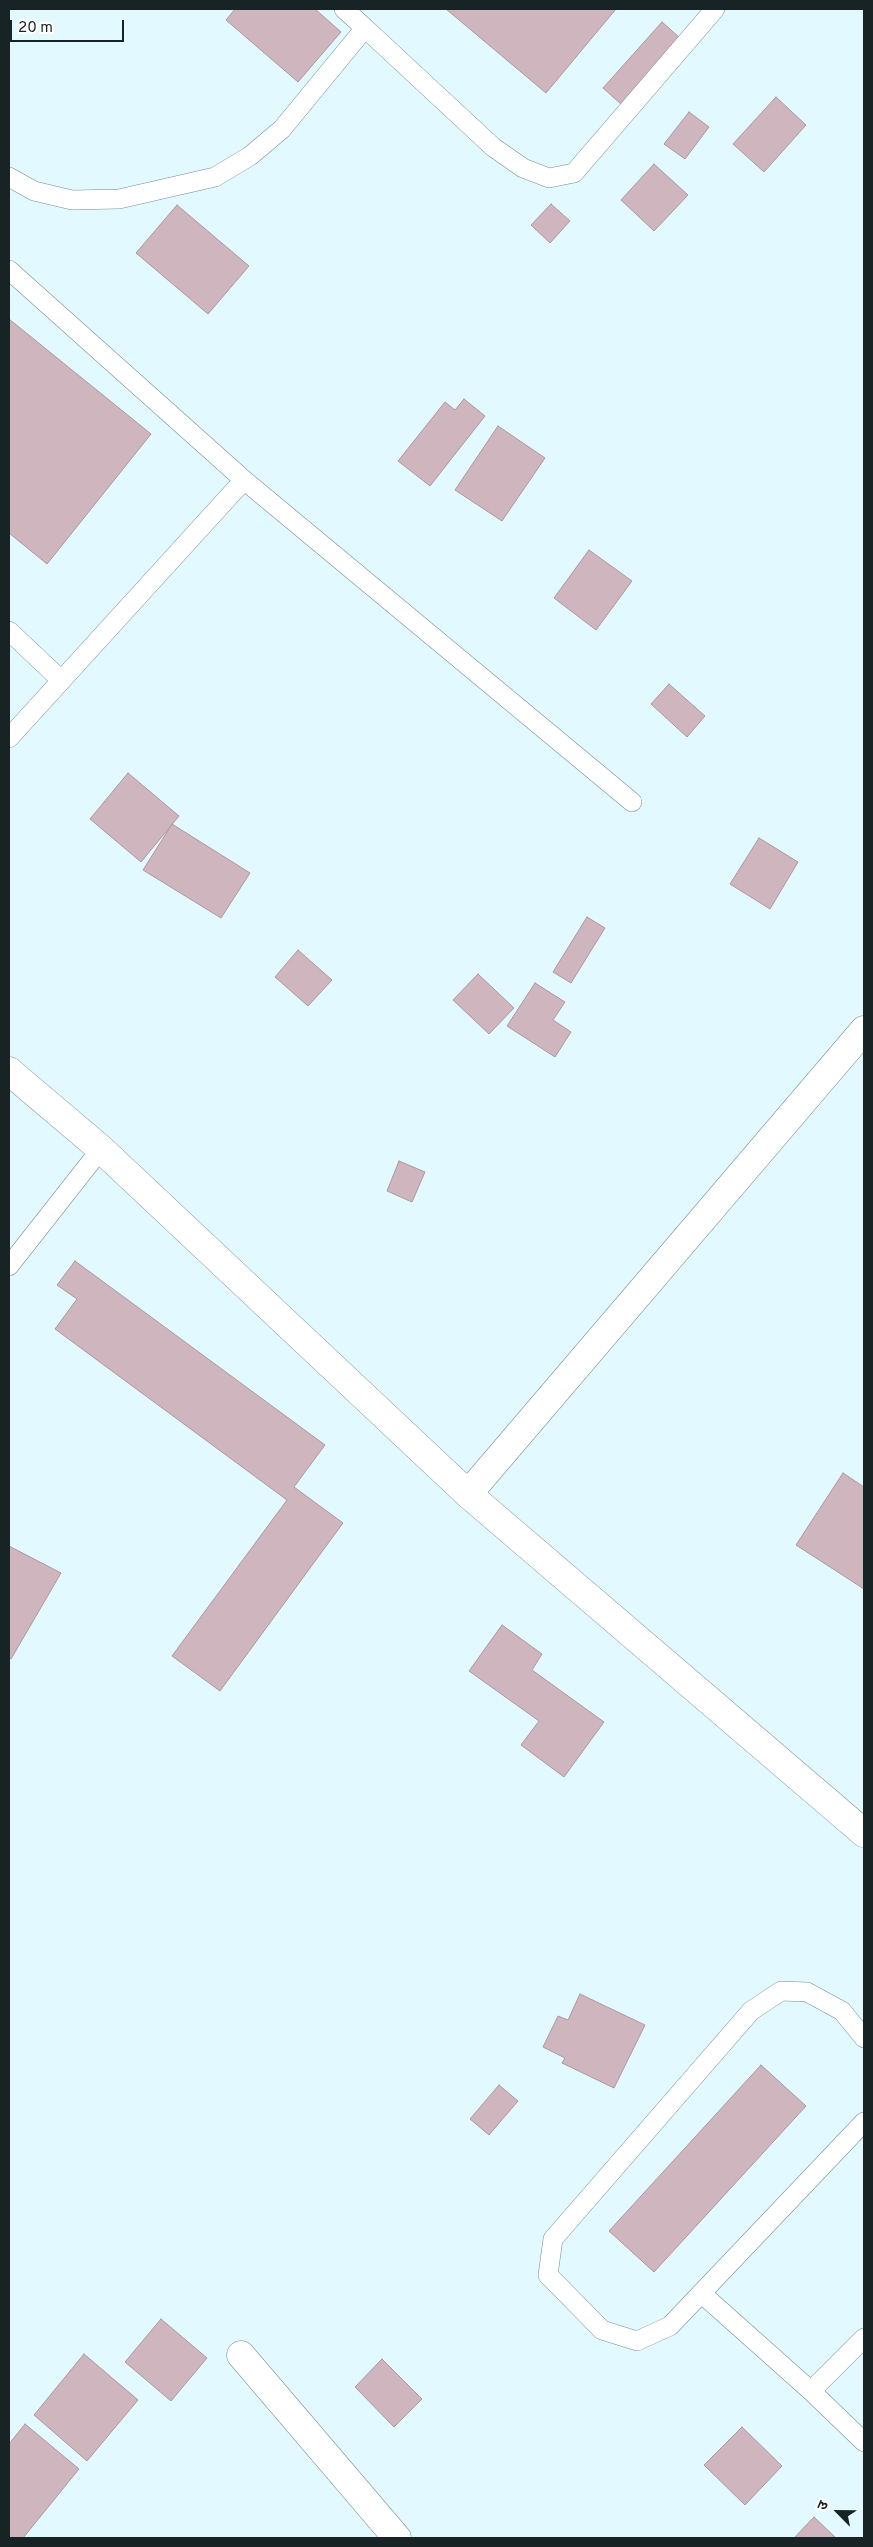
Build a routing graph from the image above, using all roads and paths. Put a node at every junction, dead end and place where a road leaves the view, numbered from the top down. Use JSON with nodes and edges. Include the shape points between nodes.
{"nodes":[{"id":1,"x":344,"y":9,"type":"edge"},
{"id":2,"x":715,"y":9,"type":"edge"},
{"id":3,"x":365,"y":28,"type":"junction"},
{"id":4,"x":9,"y":176,"type":"edge"},
{"id":5,"x":9,"y":270,"type":"edge"},
{"id":6,"x":244,"y":480,"type":"junction"},
{"id":7,"x":9,"y":631,"type":"edge"},
{"id":8,"x":61,"y":680,"type":"junction"},
{"id":9,"x":9,"y":738,"type":"edge"},
{"id":10,"x":632,"y":802,"type":"dead end"},
{"id":11,"x":864,"y":1030,"type":"edge"},
{"id":12,"x":9,"y":1071,"type":"edge"},
{"id":13,"x":101,"y":1149,"type":"junction"},
{"id":14,"x":9,"y":1266,"type":"edge"},
{"id":15,"x":468,"y":1494,"type":"junction"},
{"id":16,"x":864,"y":1833,"type":"edge"},
{"id":17,"x":864,"y":2038,"type":"edge"},
{"id":18,"x":860,"y":2135,"type":"edge"},
{"id":19,"x":702,"y":2293,"type":"junction"},
{"id":20,"x":864,"y":2338,"type":"edge"},
{"id":21,"x":241,"y":2355,"type":"dead end"},
{"id":22,"x":811,"y":2391,"type":"junction"},
{"id":23,"x":864,"y":2442,"type":"edge"},
{"id":24,"x":396,"y":2538,"type":"edge"}],
"edges":[{"from":1,"to":3,"type":"lane"},
{"from":2,"to":3,"type":"lane","via":[[574,172],[549,178],[523,168],[492,147]]},
{"from":3,"to":4,"type":"lane","via":[[282,130],[250,156],[215,177],[119,199],[72,200],[34,192]]},
{"from":5,"to":6,"type":"lane"},
{"from":6,"to":8,"type":"lane"},
{"from":6,"to":10,"type":"lane"},
{"from":7,"to":8,"type":"lane"},
{"from":8,"to":9,"type":"lane"},
{"from":11,"to":15,"type":"street"},
{"from":12,"to":13,"type":"street"},
{"from":13,"to":14,"type":"lane"},
{"from":13,"to":15,"type":"street"},
{"from":15,"to":16,"type":"street"},
{"from":17,"to":19,"type":"lane","via":[[842,2011],[807,1992],[781,1991],[750,2011],[553,2238],[548,2275],[602,2330],[637,2341],[670,2326]]},
{"from":18,"to":19,"type":"lane"},
{"from":19,"to":22,"type":"lane"},
{"from":20,"to":22,"type":"lane"},
{"from":21,"to":24,"type":"street"},
{"from":22,"to":23,"type":"lane"}]}
